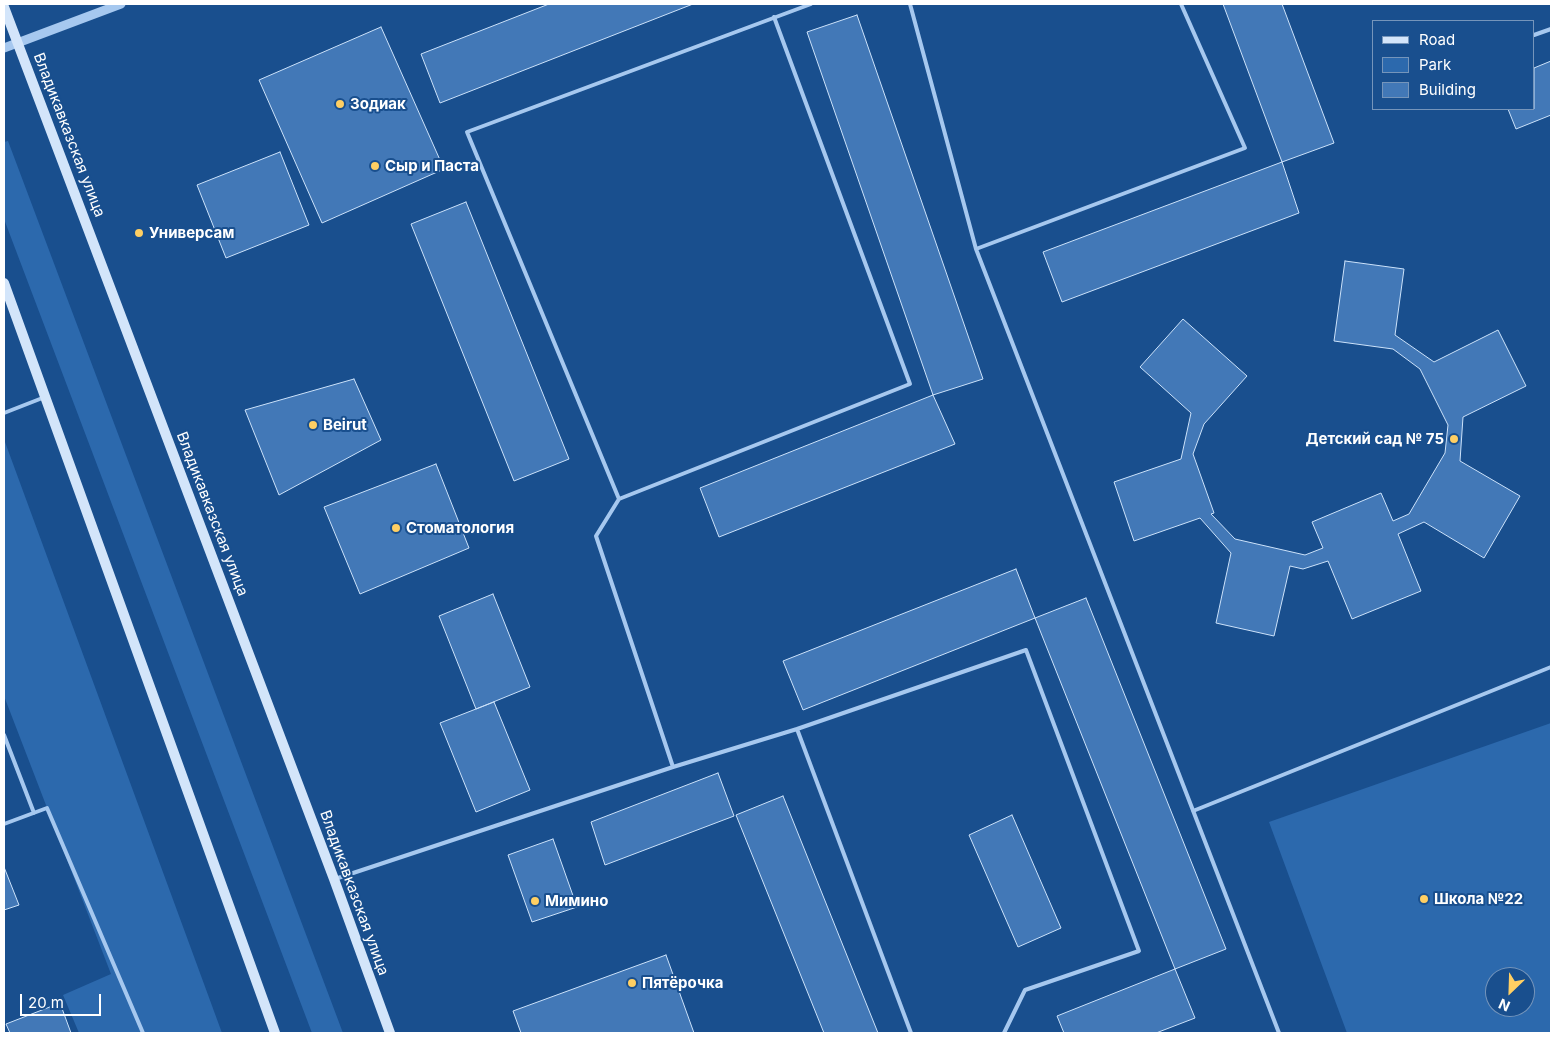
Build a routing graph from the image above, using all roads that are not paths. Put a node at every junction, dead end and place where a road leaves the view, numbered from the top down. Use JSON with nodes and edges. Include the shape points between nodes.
{"nodes":[{"id":1,"x":121,"y":4,"type":"edge"},
{"id":2,"x":811,"y":4,"type":"edge"},
{"id":3,"x":910,"y":4,"type":"edge"},
{"id":4,"x":1181,"y":4,"type":"edge"},
{"id":5,"x":4,"y":7,"type":"edge"},
{"id":6,"x":774,"y":18,"type":"junction"},
{"id":7,"x":1551,"y":29,"type":"edge"},
{"id":8,"x":1535,"y":35,"type":"edge"},
{"id":9,"x":18,"y":43,"type":"junction"},
{"id":10,"x":4,"y":48,"type":"edge"},
{"id":11,"x":976,"y":249,"type":"junction"},
{"id":12,"x":4,"y":283,"type":"edge"},
{"id":13,"x":45,"y":396,"type":"junction"},
{"id":14,"x":4,"y":413,"type":"edge"},
{"id":15,"x":619,"y":499,"type":"junction"},
{"id":16,"x":1551,"y":667,"type":"edge"},
{"id":17,"x":797,"y":729,"type":"junction"},
{"id":18,"x":4,"y":735,"type":"edge"},
{"id":19,"x":673,"y":767,"type":"junction"},
{"id":20,"x":1193,"y":812,"type":"junction"},
{"id":21,"x":34,"y":813,"type":"junction"},
{"id":22,"x":4,"y":824,"type":"edge"},
{"id":23,"x":334,"y":879,"type":"junction"},
{"id":24,"x":143,"y":1033,"type":"edge"},
{"id":25,"x":275,"y":1033,"type":"edge"},
{"id":26,"x":390,"y":1033,"type":"edge"},
{"id":27,"x":911,"y":1033,"type":"edge"},
{"id":28,"x":1004,"y":1033,"type":"edge"},
{"id":29,"x":1279,"y":1033,"type":"edge"}],
"edges":[{"from":1,"to":9,"type":"street"},
{"from":2,"to":6,"type":"lane"},
{"from":3,"to":11,"type":"lane"},
{"from":4,"to":11,"type":"lane","via":[[1245,148]]},
{"from":5,"to":9,"type":"main road","name":"Владикавказская улица"},
{"from":6,"to":15,"type":"lane","via":[[910,384]]},
{"from":6,"to":15,"type":"lane","via":[[467,132]]},
{"from":7,"to":8,"type":"lane"},
{"from":9,"to":10,"type":"street"},
{"from":9,"to":23,"type":"main road","name":"Владикавказская улица"},
{"from":11,"to":20,"type":"lane"},
{"from":12,"to":13,"type":"main road"},
{"from":13,"to":14,"type":"lane"},
{"from":13,"to":25,"type":"main road"},
{"from":15,"to":19,"type":"lane","via":[[596,536]]},
{"from":16,"to":20,"type":"lane"},
{"from":17,"to":19,"type":"lane"},
{"from":17,"to":27,"type":"lane"},
{"from":17,"to":28,"type":"lane","via":[[1026,650],[1139,951],[1025,990]]},
{"from":18,"to":21,"type":"lane"},
{"from":19,"to":23,"type":"lane"},
{"from":20,"to":29,"type":"lane"},
{"from":21,"to":22,"type":"lane"},
{"from":21,"to":24,"type":"lane","via":[[47,808]]},
{"from":23,"to":26,"type":"main road","name":"Владикавказская улица"}]}
